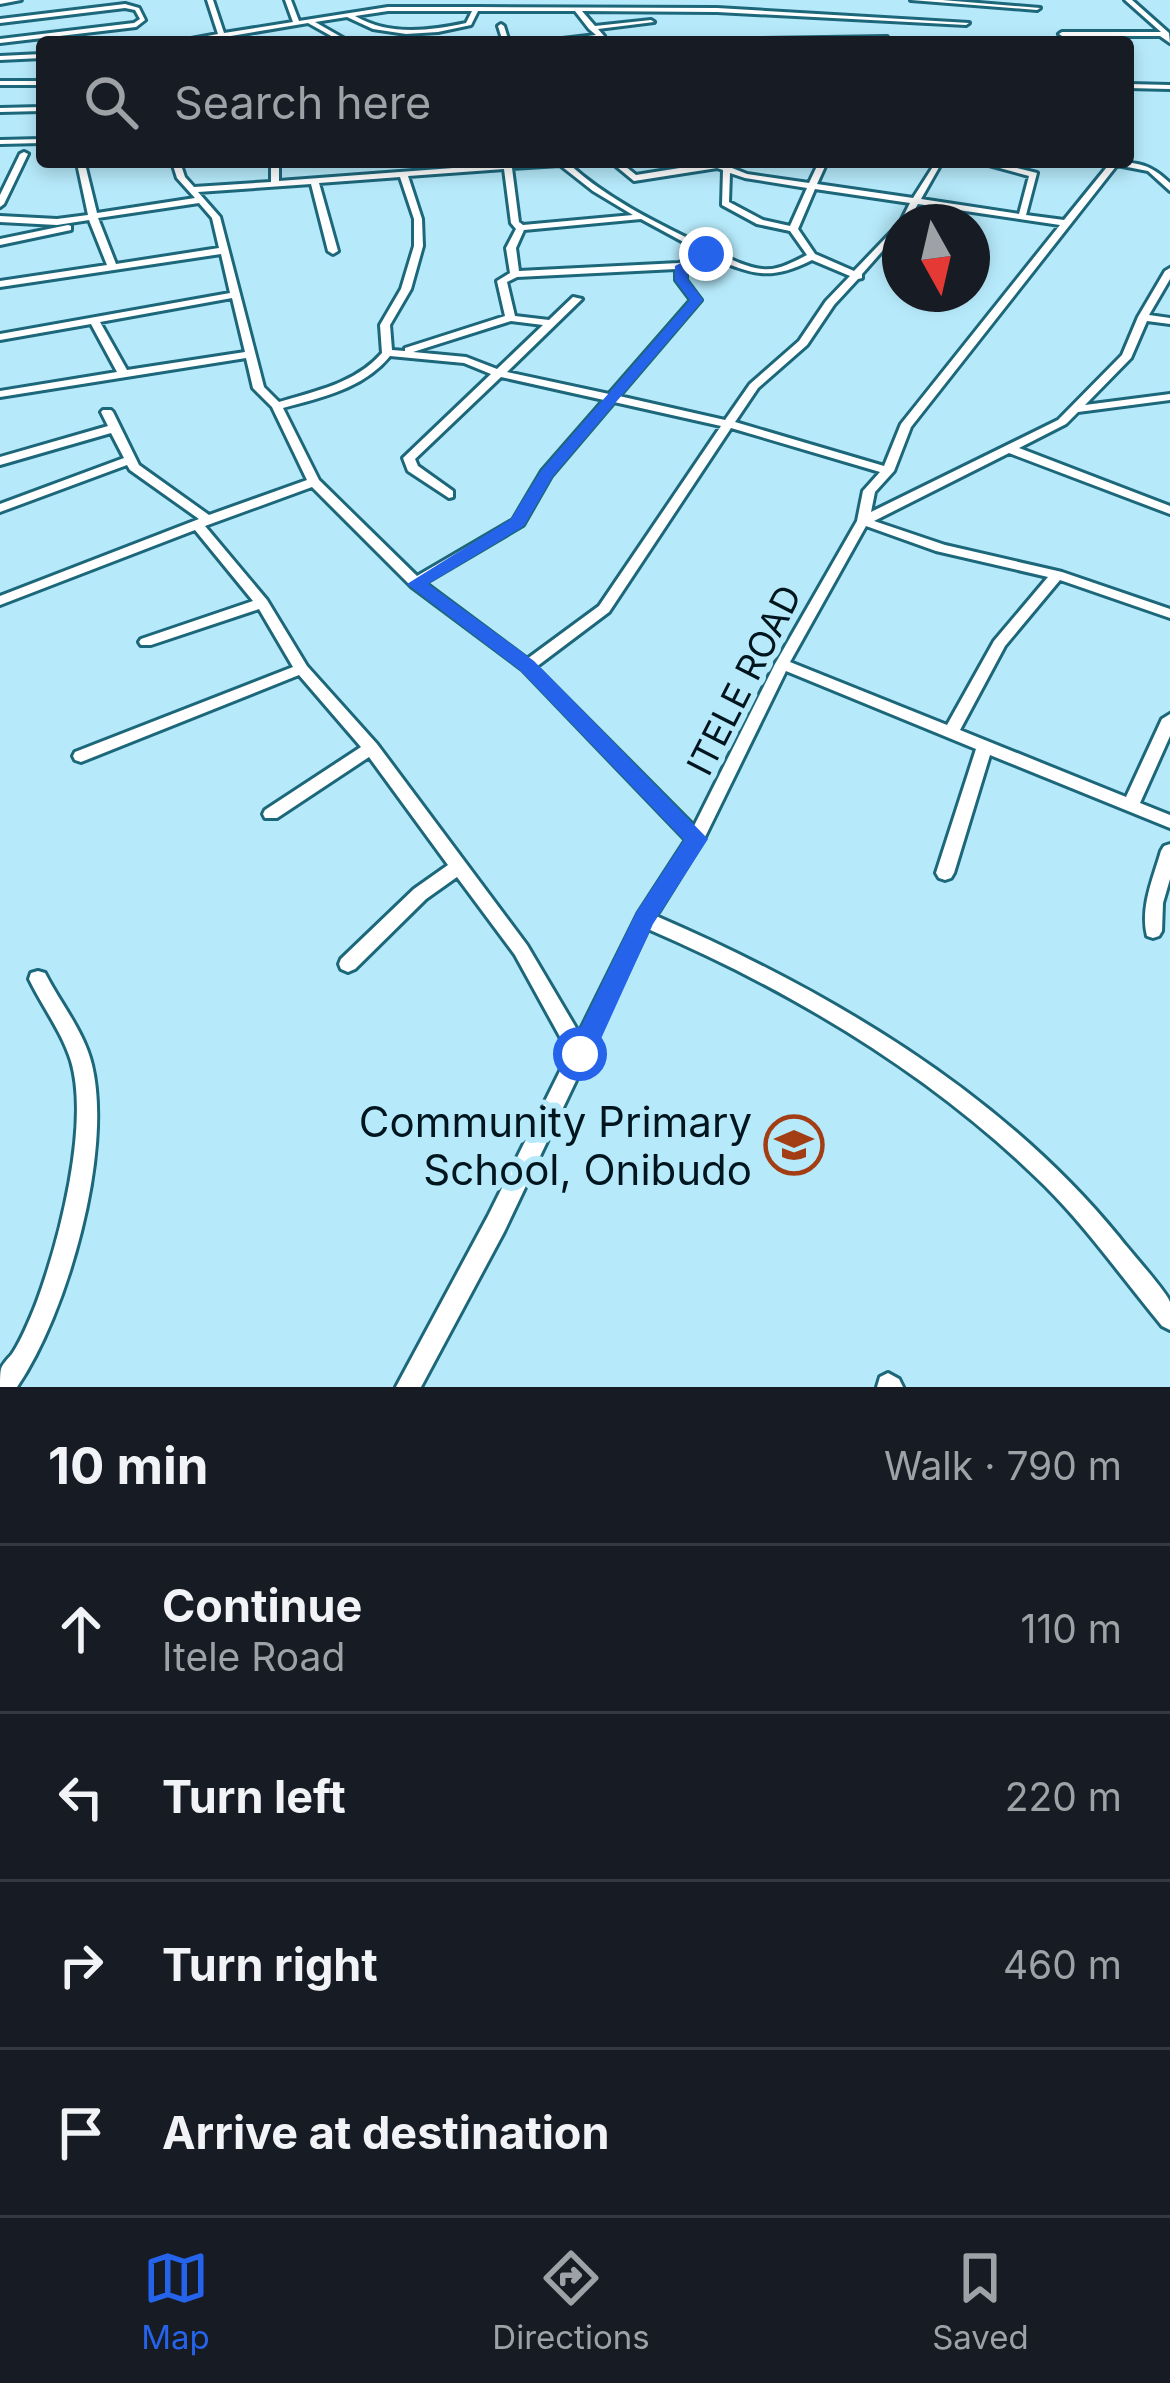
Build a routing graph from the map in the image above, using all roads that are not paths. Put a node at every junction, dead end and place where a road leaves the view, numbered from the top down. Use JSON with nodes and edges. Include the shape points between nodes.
{"nodes":[{"id":1,"x":18,"y":0,"type":"edge"},
{"id":2,"x":210,"y":0,"type":"edge"},
{"id":3,"x":288,"y":0,"type":"edge"},
{"id":4,"x":498,"y":0,"type":"edge"},
{"id":5,"x":914,"y":0,"type":"edge"},
{"id":6,"x":1030,"y":0,"type":"edge"},
{"id":7,"x":1128,"y":0,"type":"edge"},
{"id":8,"x":953,"y":1,"type":"edge"},
{"id":9,"x":0,"y":2,"type":"edge"},
{"id":10,"x":1149,"y":3,"type":"dead end"},
{"id":11,"x":435,"y":4,"type":"edge"},
{"id":12,"x":1037,"y":8,"type":"junction"},
{"id":13,"x":476,"y":9,"type":"junction"},
{"id":14,"x":492,"y":10,"type":"junction"},
{"id":15,"x":577,"y":10,"type":"junction"},
{"id":16,"x":745,"y":11,"type":"junction"},
{"id":17,"x":1142,"y":13,"type":"junction"},
{"id":18,"x":348,"y":15,"type":"junction"},
{"id":19,"x":885,"y":19,"type":"junction"},
{"id":20,"x":301,"y":20,"type":"junction"},
{"id":21,"x":0,"y":21,"type":"edge"},
{"id":22,"x":651,"y":22,"type":"dead end"},
{"id":23,"x":966,"y":23,"type":"junction"},
{"id":24,"x":501,"y":26,"type":"dead end"},
{"id":25,"x":116,"y":27,"type":"junction"},
{"id":26,"x":591,"y":28,"type":"junction"},
{"id":27,"x":430,"y":31,"type":"junction"},
{"id":28,"x":126,"y":34,"type":"dead end"},
{"id":29,"x":1062,"y":34,"type":"joint"},
{"id":30,"x":222,"y":36,"type":"edge"},
{"id":31,"x":235,"y":36,"type":"edge"},
{"id":32,"x":334,"y":36,"type":"edge"},
{"id":33,"x":427,"y":36,"type":"edge"},
{"id":34,"x":504,"y":36,"type":"edge"},
{"id":35,"x":601,"y":36,"type":"edge"},
{"id":36,"x":757,"y":36,"type":"edge"},
{"id":37,"x":888,"y":36,"type":"edge"},
{"id":38,"x":971,"y":36,"type":"edge"},
{"id":39,"x":1167,"y":36,"type":"edge"},
{"id":40,"x":0,"y":40,"type":"edge"},
{"id":41,"x":36,"y":56,"type":"edge"},
{"id":42,"x":0,"y":58,"type":"edge"},
{"id":43,"x":0,"y":83,"type":"edge"},
{"id":44,"x":36,"y":83,"type":"edge"},
{"id":45,"x":1134,"y":86,"type":"edge"},
{"id":46,"x":1170,"y":87,"type":"edge"},
{"id":47,"x":0,"y":110,"type":"edge"},
{"id":48,"x":36,"y":110,"type":"edge"},
{"id":49,"x":36,"y":141,"type":"edge"},
{"id":50,"x":0,"y":142,"type":"edge"},
{"id":51,"x":24,"y":154,"type":"dead end"},
{"id":52,"x":1134,"y":166,"type":"edge"},
{"id":53,"x":82,"y":168,"type":"dead end"},
{"id":54,"x":180,"y":168,"type":"edge"},
{"id":55,"x":275,"y":168,"type":"edge"},
{"id":56,"x":377,"y":168,"type":"edge"},
{"id":57,"x":451,"y":168,"type":"edge"},
{"id":58,"x":508,"y":168,"type":"edge"},
{"id":59,"x":572,"y":168,"type":"edge"},
{"id":60,"x":622,"y":168,"type":"edge"},
{"id":61,"x":690,"y":168,"type":"edge"},
{"id":62,"x":720,"y":168,"type":"edge"},
{"id":63,"x":821,"y":168,"type":"edge"},
{"id":64,"x":936,"y":168,"type":"edge"},
{"id":65,"x":1006,"y":168,"type":"edge"},
{"id":66,"x":1110,"y":168,"type":"edge"},
{"id":67,"x":726,"y":171,"type":"junction"},
{"id":68,"x":404,"y":175,"type":"junction"},
{"id":69,"x":379,"y":176,"type":"junction"},
{"id":70,"x":314,"y":179,"type":"junction"},
{"id":71,"x":275,"y":181,"type":"junction"},
{"id":72,"x":814,"y":184,"type":"junction"},
{"id":73,"x":1170,"y":188,"type":"edge"},
{"id":74,"x":196,"y":195,"type":"junction"},
{"id":75,"x":914,"y":199,"type":"junction"},
{"id":76,"x":0,"y":204,"type":"edge"},
{"id":77,"x":912,"y":204,"type":"edge"},
{"id":78,"x":1023,"y":213,"type":"junction"},
{"id":79,"x":640,"y":218,"type":"junction"},
{"id":80,"x":0,"y":219,"type":"edge"},
{"id":81,"x":94,"y":219,"type":"junction"},
{"id":82,"x":1064,"y":224,"type":"junction"},
{"id":83,"x":521,"y":227,"type":"junction"},
{"id":84,"x":793,"y":229,"type":"junction"},
{"id":85,"x":0,"y":242,"type":"edge"},
{"id":86,"x":882,"y":248,"type":"edge"},
{"id":87,"x":221,"y":251,"type":"junction"},
{"id":88,"x":333,"y":251,"type":"dead end"},
{"id":89,"x":706,"y":254,"type":"junction"},
{"id":90,"x":812,"y":256,"type":"junction"},
{"id":91,"x":681,"y":266,"type":"junction"},
{"id":92,"x":112,"y":267,"type":"junction"},
{"id":93,"x":1170,"y":271,"type":"edge"},
{"id":94,"x":515,"y":274,"type":"junction"},
{"id":95,"x":859,"y":276,"type":"junction"},
{"id":96,"x":0,"y":284,"type":"edge"},
{"id":97,"x":234,"y":295,"type":"junction"},
{"id":98,"x":577,"y":299,"type":"dead end"},
{"id":99,"x":1143,"y":317,"type":"junction"},
{"id":100,"x":510,"y":318,"type":"junction"},
{"id":101,"x":93,"y":320,"type":"junction"},
{"id":102,"x":1170,"y":321,"type":"edge"},
{"id":103,"x":549,"y":323,"type":"junction"},
{"id":104,"x":0,"y":337,"type":"edge"},
{"id":105,"x":405,"y":351,"type":"junction"},
{"id":106,"x":388,"y":353,"type":"junction"},
{"id":107,"x":249,"y":354,"type":"junction"},
{"id":108,"x":122,"y":372,"type":"junction"},
{"id":109,"x":498,"y":373,"type":"junction"},
{"id":110,"x":0,"y":394,"type":"edge"},
{"id":111,"x":615,"y":397,"type":"junction"},
{"id":112,"x":1163,"y":397,"type":"edge"},
{"id":113,"x":277,"y":406,"type":"junction"},
{"id":114,"x":1170,"y":407,"type":"edge"},
{"id":115,"x":1079,"y":409,"type":"junction"},
{"id":116,"x":106,"y":412,"type":"dead end"},
{"id":117,"x":733,"y":425,"type":"junction"},
{"id":118,"x":116,"y":428,"type":"junction"},
{"id":119,"x":1010,"y":449,"type":"junction"},
{"id":120,"x":130,"y":460,"type":"junction"},
{"id":121,"x":0,"y":461,"type":"edge"},
{"id":122,"x":888,"y":471,"type":"junction"},
{"id":123,"x":314,"y":482,"type":"junction"},
{"id":124,"x":449,"y":494,"type":"dead end"},
{"id":125,"x":0,"y":508,"type":"edge"},
{"id":126,"x":1170,"y":511,"type":"edge"},
{"id":127,"x":201,"y":520,"type":"junction"},
{"id":128,"x":863,"y":521,"type":"junction"},
{"id":129,"x":1057,"y":574,"type":"junction"},
{"id":130,"x":416,"y":584,"type":"junction"},
{"id":131,"x":0,"y":601,"type":"edge"},
{"id":132,"x":262,"y":603,"type":"junction"},
{"id":133,"x":1170,"y":614,"type":"edge"},
{"id":134,"x":146,"y":642,"type":"dead end"},
{"id":135,"x":782,"y":664,"type":"junction"},
{"id":136,"x":527,"y":666,"type":"junction"},
{"id":137,"x":302,"y":669,"type":"junction"},
{"id":138,"x":1170,"y":719,"type":"edge"},
{"id":139,"x":950,"y":734,"type":"junction"},
{"id":140,"x":985,"y":747,"type":"junction"},
{"id":141,"x":370,"y":748,"type":"junction"},
{"id":142,"x":81,"y":756,"type":"dead end"},
{"id":143,"x":1132,"y":802,"type":"junction"},
{"id":144,"x":271,"y":814,"type":"dead end"},
{"id":145,"x":1170,"y":822,"type":"edge"},
{"id":146,"x":697,"y":839,"type":"junction"},
{"id":147,"x":1170,"y":851,"type":"edge"},
{"id":148,"x":459,"y":867,"type":"junction"},
{"id":149,"x":945,"y":873,"type":"dead end"},
{"id":150,"x":644,"y":920,"type":"junction"},
{"id":151,"x":1153,"y":931,"type":"dead end"},
{"id":152,"x":348,"y":964,"type":"dead end"},
{"id":153,"x":38,"y":980,"type":"dead end"},
{"id":154,"x":580,"y":1054,"type":"junction"},
{"id":155,"x":1170,"y":1318,"type":"edge"},
{"id":156,"x":4,"y":1387,"type":"edge"},
{"id":157,"x":408,"y":1387,"type":"edge"}],
"edges":[{"from":1,"to":9,"type":"street"},
{"from":2,"to":30,"type":"street"},
{"from":3,"to":20,"type":"street"},
{"from":4,"to":14,"type":"street"},
{"from":5,"to":8,"type":"street"},
{"from":6,"to":12,"type":"street"},
{"from":7,"to":17,"type":"street"},
{"from":8,"to":12,"type":"street"},
{"from":8,"to":23,"type":"street"},
{"from":10,"to":17,"type":"street"},
{"from":11,"to":13,"type":"street"},
{"from":11,"to":18,"type":"street"},
{"from":12,"to":29,"type":"street"},
{"from":13,"to":14,"type":"street"},
{"from":13,"to":27,"type":"street","via":[[469,24]]},
{"from":14,"to":15,"type":"street"},
{"from":15,"to":16,"type":"street"},
{"from":15,"to":26,"type":"street"},
{"from":16,"to":19,"type":"street"},
{"from":16,"to":36,"type":"street"},
{"from":17,"to":39,"type":"street"},
{"from":18,"to":20,"type":"street"},
{"from":18,"to":27,"type":"street","via":[[365,27]]},
{"from":19,"to":23,"type":"street"},
{"from":19,"to":37,"type":"street"},
{"from":20,"to":31,"type":"street"},
{"from":20,"to":32,"type":"street"},
{"from":21,"to":25,"type":"street","via":[[137,9],[139,22]]},
{"from":22,"to":26,"type":"street"},
{"from":23,"to":38,"type":"street"},
{"from":24,"to":34,"type":"street"},
{"from":25,"to":28,"type":"street"},
{"from":25,"to":40,"type":"street"},
{"from":26,"to":35,"type":"street"},
{"from":27,"to":33,"type":"street"},
{"from":29,"to":39,"type":"street"},
{"from":41,"to":42,"type":"street"},
{"from":43,"to":44,"type":"street"},
{"from":45,"to":46,"type":"street"},
{"from":47,"to":48,"type":"street"},
{"from":49,"to":50,"type":"street"},
{"from":51,"to":76,"type":"street"},
{"from":52,"to":73,"type":"street","via":[[1151,169]]},
{"from":53,"to":81,"type":"street"},
{"from":54,"to":74,"type":"street"},
{"from":55,"to":71,"type":"street"},
{"from":56,"to":69,"type":"street"},
{"from":57,"to":68,"type":"street"},
{"from":58,"to":83,"type":"street"},
{"from":59,"to":79,"type":"street"},
{"from":60,"to":61,"type":"street","via":[[634,178]]},
{"from":62,"to":67,"type":"street"},
{"from":63,"to":72,"type":"street"},
{"from":64,"to":75,"type":"street"},
{"from":65,"to":78,"type":"street","via":[[1034,175]]},
{"from":66,"to":82,"type":"street","name":"ITELE ROAD"},
{"from":67,"to":72,"type":"street"},
{"from":67,"to":84,"type":"street","via":[[725,203]]},
{"from":68,"to":69,"type":"street"},
{"from":68,"to":106,"type":"street","via":[[418,244],[404,300],[385,325]]},
{"from":69,"to":70,"type":"street"},
{"from":70,"to":71,"type":"street"},
{"from":70,"to":88,"type":"street"},
{"from":71,"to":74,"type":"street"},
{"from":72,"to":75,"type":"street"},
{"from":72,"to":84,"type":"street"},
{"from":74,"to":81,"type":"street"},
{"from":74,"to":87,"type":"street","via":[[216,217]]},
{"from":75,"to":77,"type":"street"},
{"from":75,"to":78,"type":"street"},
{"from":78,"to":82,"type":"street"},
{"from":79,"to":83,"type":"street"},
{"from":79,"to":89,"type":"street"},
{"from":80,"to":81,"type":"street"},
{"from":81,"to":85,"type":"street"},
{"from":81,"to":92,"type":"street"},
{"from":82,"to":122,"type":"street","name":"ITELE ROAD","via":[[904,426]]},
{"from":83,"to":94,"type":"street","via":[[511,248]]},
{"from":84,"to":90,"type":"street"},
{"from":86,"to":95,"type":"street"},
{"from":87,"to":92,"type":"street"},
{"from":87,"to":97,"type":"street"},
{"from":89,"to":90,"type":"street","via":[[767,273]]},
{"from":89,"to":91,"type":"street"},
{"from":90,"to":95,"type":"street"},
{"from":91,"to":94,"type":"street"},
{"from":91,"to":111,"type":"street","via":[[697,300]]},
{"from":92,"to":96,"type":"street"},
{"from":93,"to":99,"type":"street"},
{"from":94,"to":100,"type":"street","via":[[502,281]]},
{"from":95,"to":117,"type":"street","via":[[754,386]]},
{"from":97,"to":101,"type":"street"},
{"from":97,"to":107,"type":"street"},
{"from":98,"to":103,"type":"street"},
{"from":99,"to":102,"type":"street"},
{"from":99,"to":115,"type":"street","via":[[1126,356]]},
{"from":100,"to":103,"type":"street"},
{"from":100,"to":105,"type":"street"},
{"from":101,"to":104,"type":"street"},
{"from":101,"to":108,"type":"street"},
{"from":103,"to":109,"type":"street"},
{"from":105,"to":106,"type":"street"},
{"from":105,"to":109,"type":"street"},
{"from":106,"to":113,"type":"street","via":[[333,389]]},
{"from":107,"to":108,"type":"street"},
{"from":107,"to":113,"type":"street","via":[[259,388]]},
{"from":108,"to":110,"type":"street"},
{"from":109,"to":111,"type":"street"},
{"from":109,"to":124,"type":"street","via":[[409,458]]},
{"from":111,"to":117,"type":"street"},
{"from":111,"to":130,"type":"street","via":[[546,474],[518,522]]},
{"from":112,"to":114,"type":"street"},
{"from":112,"to":115,"type":"street"},
{"from":113,"to":123,"type":"street"},
{"from":115,"to":119,"type":"street"},
{"from":116,"to":118,"type":"street"},
{"from":117,"to":122,"type":"street"},
{"from":117,"to":136,"type":"street","via":[[604,609]]},
{"from":118,"to":120,"type":"street"},
{"from":118,"to":121,"type":"street"},
{"from":119,"to":126,"type":"street"},
{"from":119,"to":128,"type":"street"},
{"from":120,"to":125,"type":"street"},
{"from":120,"to":127,"type":"street"},
{"from":122,"to":128,"type":"street","name":"ITELE ROAD","via":[[869,491]]},
{"from":123,"to":127,"type":"street"},
{"from":123,"to":130,"type":"street"},
{"from":127,"to":131,"type":"street"},
{"from":127,"to":132,"type":"street"},
{"from":128,"to":129,"type":"street"},
{"from":128,"to":135,"type":"street","name":"ITELE ROAD"},
{"from":129,"to":133,"type":"street"},
{"from":129,"to":139,"type":"street","via":[[999,644]]},
{"from":130,"to":136,"type":"street"},
{"from":132,"to":134,"type":"street"},
{"from":132,"to":137,"type":"street"},
{"from":135,"to":139,"type":"street"},
{"from":135,"to":146,"type":"street","name":"ITELE ROAD"},
{"from":136,"to":146,"type":"street"},
{"from":137,"to":141,"type":"street"},
{"from":137,"to":142,"type":"street"},
{"from":138,"to":143,"type":"street"},
{"from":139,"to":140,"type":"street"},
{"from":140,"to":143,"type":"street"},
{"from":140,"to":149,"type":"street"},
{"from":141,"to":144,"type":"street"},
{"from":141,"to":148,"type":"street"},
{"from":143,"to":145,"type":"street"},
{"from":146,"to":150,"type":"street","name":"ITELE ROAD"},
{"from":147,"to":151,"type":"street"},
{"from":148,"to":152,"type":"street"},
{"from":148,"to":154,"type":"street","via":[[521,950]]},
{"from":150,"to":154,"type":"street","name":"ITELE ROAD"},
{"from":150,"to":155,"type":"street","via":[[701,942],[872,1036],[1041,1168]]},
{"from":153,"to":156,"type":"street","via":[[83,1066],[88,1121],[60,1275]]},
{"from":154,"to":157,"type":"street","name":"ITELE ROAD"}]}
